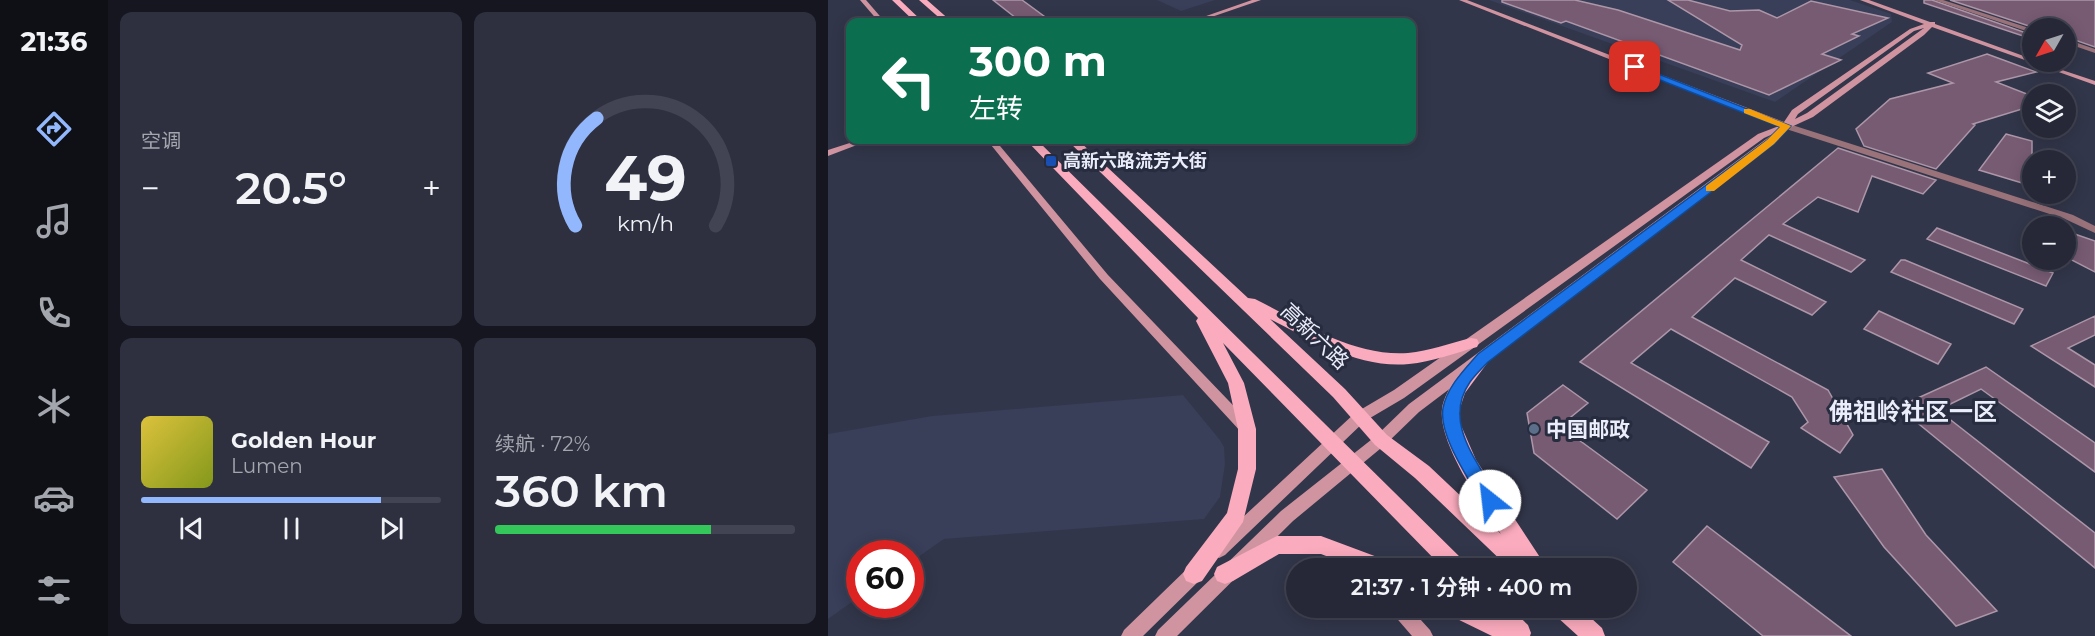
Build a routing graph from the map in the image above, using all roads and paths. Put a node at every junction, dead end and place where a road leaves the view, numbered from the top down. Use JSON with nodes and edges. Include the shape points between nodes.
{"nodes":[{"id":1,"x":863,"y":0,"type":"edge"},
{"id":2,"x":896,"y":0,"type":"edge"},
{"id":3,"x":923,"y":0,"type":"edge"},
{"id":4,"x":1258,"y":0,"type":"edge"},
{"id":5,"x":1462,"y":0,"type":"edge"},
{"id":6,"x":1863,"y":0,"type":"edge"},
{"id":7,"x":1875,"y":0,"type":"edge"},
{"id":8,"x":1937,"y":0,"type":"edge"},
{"id":9,"x":1893,"y":11,"type":"junction"},
{"id":10,"x":879,"y":18,"type":"edge"},
{"id":11,"x":915,"y":18,"type":"edge"},
{"id":12,"x":943,"y":18,"type":"edge"},
{"id":13,"x":1204,"y":18,"type":"edge"},
{"id":14,"x":1933,"y":23,"type":"junction"},
{"id":15,"x":2022,"y":28,"type":"edge"},
{"id":16,"x":1910,"y":32,"type":"junction"},
{"id":17,"x":1919,"y":36,"type":"junction"},
{"id":18,"x":1970,"y":39,"type":"junction"},
{"id":19,"x":2076,"y":45,"type":"edge"},
{"id":20,"x":2095,"y":51,"type":"edge"},
{"id":21,"x":2022,"y":53,"type":"edge"},
{"id":22,"x":2022,"y":57,"type":"edge"},
{"id":23,"x":2064,"y":72,"type":"edge"},
{"id":24,"x":2076,"y":72,"type":"edge"},
{"id":25,"x":2095,"y":78,"type":"edge"},
{"id":26,"x":2095,"y":83,"type":"edge"},
{"id":27,"x":1786,"y":126,"type":"junction"},
{"id":28,"x":854,"y":144,"type":"edge"},
{"id":29,"x":994,"y":144,"type":"edge"},
{"id":30,"x":1035,"y":144,"type":"edge"},
{"id":31,"x":1078,"y":144,"type":"edge"},
{"id":32,"x":828,"y":153,"type":"edge"},
{"id":33,"x":2095,"y":230,"type":"edge"},
{"id":34,"x":1233,"y":293,"type":"junction"},
{"id":35,"x":1197,"y":308,"type":"junction"},
{"id":36,"x":1471,"y":343,"type":"junction"},
{"id":37,"x":1483,"y":358,"type":"junction"},
{"id":38,"x":1360,"y":417,"type":"junction"},
{"id":39,"x":1247,"y":429,"type":"junction"},
{"id":40,"x":1381,"y":440,"type":"junction"},
{"id":41,"x":1333,"y":443,"type":"junction"},
{"id":42,"x":1351,"y":464,"type":"junction"},
{"id":43,"x":1345,"y":554,"type":"junction"},
{"id":44,"x":1350,"y":558,"type":"edge"},
{"id":45,"x":1355,"y":558,"type":"edge"},
{"id":46,"x":1447,"y":558,"type":"edge"},
{"id":47,"x":1512,"y":558,"type":"edge"},
{"id":48,"x":1530,"y":558,"type":"edge"},
{"id":49,"x":1194,"y":574,"type":"junction"},
{"id":50,"x":1225,"y":574,"type":"junction"},
{"id":51,"x":1409,"y":618,"type":"edge"},
{"id":52,"x":1479,"y":618,"type":"edge"},
{"id":53,"x":1505,"y":618,"type":"edge"},
{"id":54,"x":1575,"y":618,"type":"edge"},
{"id":55,"x":1130,"y":636,"type":"edge"},
{"id":56,"x":1164,"y":636,"type":"edge"},
{"id":57,"x":1424,"y":636,"type":"edge"},
{"id":58,"x":1516,"y":636,"type":"edge"},
{"id":59,"x":1523,"y":636,"type":"edge"},
{"id":60,"x":1594,"y":636,"type":"edge"}],
"edges":[{"from":1,"to":10,"type":"main road"},
{"from":2,"to":11,"type":"main road"},
{"from":3,"to":12,"type":"main road"},
{"from":4,"to":13,"type":"main road"},
{"from":5,"to":27,"type":"main road"},
{"from":6,"to":9,"type":"main road"},
{"from":7,"to":14,"type":"main road"},
{"from":8,"to":15,"type":"street"},
{"from":9,"to":14,"type":"main road"},
{"from":9,"to":16,"type":"main road","via":[[1915,24]]},
{"from":14,"to":16,"type":"main road"},
{"from":14,"to":17,"type":"main road"},
{"from":14,"to":18,"type":"main road"},
{"from":14,"to":21,"type":"main road"},
{"from":16,"to":27,"type":"main road","via":[[1795,112]]},
{"from":17,"to":18,"type":"main road","via":[[1941,33]]},
{"from":17,"to":27,"type":"main road","via":[[1810,115]]},
{"from":18,"to":22,"type":"main road"},
{"from":19,"to":20,"type":"street"},
{"from":23,"to":26,"type":"main road"},
{"from":24,"to":25,"type":"main road"},
{"from":27,"to":33,"type":"street","via":[[2069,217]]},
{"from":27,"to":36,"type":"main road","via":[[1761,136]]},
{"from":27,"to":37,"type":"main road","via":[[1752,156]]},
{"from":28,"to":32,"type":"main road"},
{"from":29,"to":39,"type":"main road","via":[[1104,277]]},
{"from":30,"to":35,"type":"main road"},
{"from":31,"to":34,"type":"main road","name":"高新六路"},
{"from":34,"to":36,"type":"main road","via":[[1355,350],[1399,359]]},
{"from":34,"to":38,"type":"main road","name":"高新六路"},
{"from":35,"to":39,"type":"main road","via":[[1236,383]]},
{"from":35,"to":41,"type":"main road"},
{"from":36,"to":38,"type":"main road"},
{"from":37,"to":40,"type":"main road","via":[[1414,408]]},
{"from":37,"to":48,"type":"main road","via":[[1462,381],[1450,409],[1455,437],[1490,501]]},
{"from":38,"to":40,"type":"main road","name":"高新六路"},
{"from":38,"to":41,"type":"main road"},
{"from":39,"to":49,"type":"main road","via":[[1247,470],[1236,516]]},
{"from":40,"to":42,"type":"main road"},
{"from":40,"to":47,"type":"main road","name":"高新六路","via":[[1422,472]]},
{"from":41,"to":42,"type":"main road"},
{"from":41,"to":49,"type":"main road"},
{"from":42,"to":46,"type":"main road"},
{"from":42,"to":50,"type":"main road"},
{"from":43,"to":44,"type":"main road"},
{"from":43,"to":45,"type":"main road"},
{"from":43,"to":50,"type":"main road","via":[[1321,544],[1277,545]]},
{"from":49,"to":55,"type":"main road"},
{"from":50,"to":56,"type":"main road"},
{"from":51,"to":57,"type":"main road"},
{"from":52,"to":58,"type":"main road"},
{"from":53,"to":59,"type":"main road"},
{"from":54,"to":60,"type":"main road"}]}
